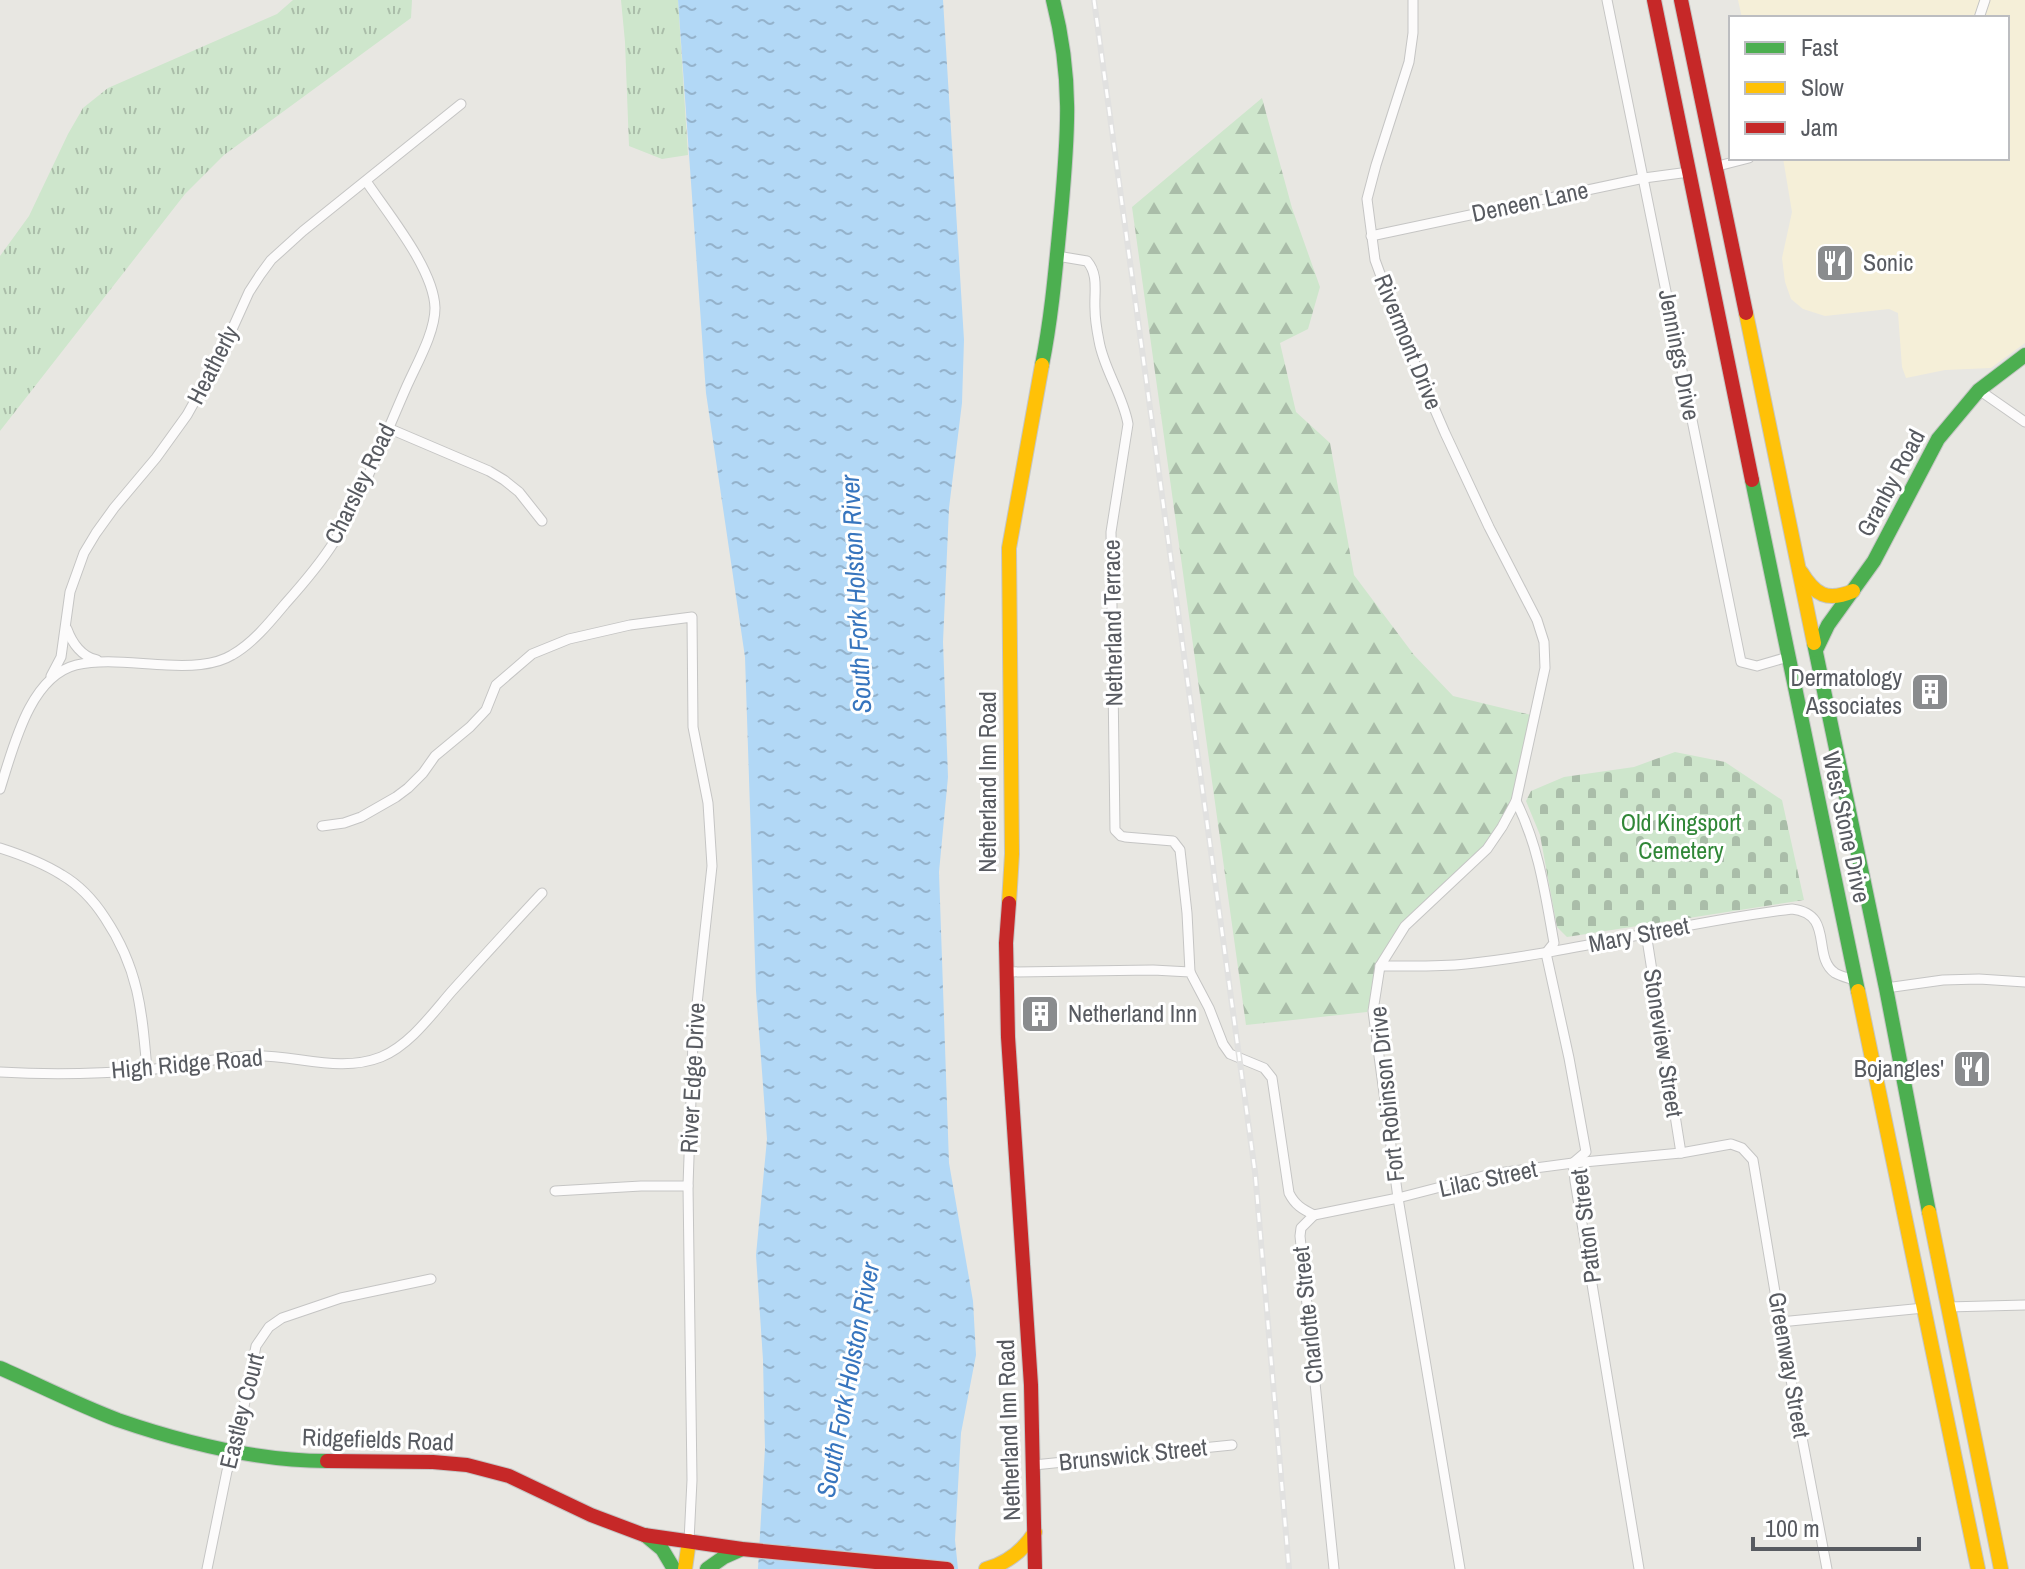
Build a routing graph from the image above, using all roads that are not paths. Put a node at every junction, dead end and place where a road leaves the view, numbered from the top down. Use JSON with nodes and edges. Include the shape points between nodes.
{"nodes":[{"id":1,"x":1053,"y":0,"type":"edge"},
{"id":2,"x":1413,"y":0,"type":"edge"},
{"id":3,"x":1607,"y":0,"type":"edge"},
{"id":4,"x":1654,"y":0,"type":"edge"},
{"id":5,"x":1681,"y":0,"type":"edge"},
{"id":6,"x":461,"y":104,"type":"dead end"},
{"id":7,"x":1741,"y":160,"type":"edge"},
{"id":8,"x":1714,"y":167,"type":"junction"},
{"id":9,"x":1690,"y":172,"type":"junction"},
{"id":10,"x":1644,"y":178,"type":"junction"},
{"id":11,"x":366,"y":181,"type":"junction"},
{"id":12,"x":1371,"y":236,"type":"junction"},
{"id":13,"x":1057,"y":256,"type":"junction"},
{"id":14,"x":2025,"y":355,"type":"edge"},
{"id":15,"x":1979,"y":390,"type":"junction"},
{"id":16,"x":2025,"y":422,"type":"edge"},
{"id":17,"x":388,"y":428,"type":"junction"},
{"id":18,"x":542,"y":521,"type":"dead end"},
{"id":19,"x":1797,"y":566,"type":"junction"},
{"id":20,"x":1853,"y":591,"type":"junction"},
{"id":21,"x":65,"y":626,"type":"junction"},
{"id":22,"x":1816,"y":650,"type":"junction"},
{"id":23,"x":1788,"y":657,"type":"junction"},
{"id":24,"x":112,"y":663,"type":"junction"},
{"id":25,"x":1545,"y":668,"type":"joint"},
{"id":26,"x":46,"y":683,"type":"junction"},
{"id":27,"x":0,"y":789,"type":"edge"},
{"id":28,"x":1516,"y":801,"type":"junction"},
{"id":29,"x":322,"y":826,"type":"dead end"},
{"id":30,"x":0,"y":848,"type":"edge"},
{"id":31,"x":542,"y":893,"type":"dead end"},
{"id":32,"x":1646,"y":933,"type":"junction"},
{"id":33,"x":1546,"y":953,"type":"junction"},
{"id":34,"x":1380,"y":966,"type":"junction"},
{"id":35,"x":1007,"y":972,"type":"junction"},
{"id":36,"x":1190,"y":972,"type":"junction"},
{"id":37,"x":1856,"y":981,"type":"junction"},
{"id":38,"x":2025,"y":982,"type":"edge"},
{"id":39,"x":1886,"y":988,"type":"junction"},
{"id":40,"x":147,"y":1070,"type":"junction"},
{"id":41,"x":0,"y":1072,"type":"edge"},
{"id":42,"x":1681,"y":1153,"type":"junction"},
{"id":43,"x":1753,"y":1160,"type":"joint"},
{"id":44,"x":1573,"y":1163,"type":"junction"},
{"id":45,"x":1922,"y":1171,"type":"junction"},
{"id":46,"x":688,"y":1186,"type":"junction"},
{"id":47,"x":555,"y":1191,"type":"dead end"},
{"id":48,"x":1901,"y":1197,"type":"junction"},
{"id":49,"x":1398,"y":1198,"type":"junction"},
{"id":50,"x":1314,"y":1215,"type":"junction"},
{"id":51,"x":431,"y":1279,"type":"dead end"},
{"id":52,"x":2025,"y":1305,"type":"edge"},
{"id":53,"x":1947,"y":1307,"type":"junction"},
{"id":54,"x":1925,"y":1308,"type":"junction"},
{"id":55,"x":1780,"y":1322,"type":"junction"},
{"id":56,"x":0,"y":1368,"type":"edge"},
{"id":57,"x":1232,"y":1445,"type":"dead end"},
{"id":58,"x":235,"y":1452,"type":"junction"},
{"id":59,"x":1034,"y":1465,"type":"junction"},
{"id":60,"x":1035,"y":1531,"type":"junction"},
{"id":61,"x":644,"y":1535,"type":"junction"},
{"id":62,"x":689,"y":1541,"type":"junction"},
{"id":63,"x":742,"y":1549,"type":"junction"},
{"id":64,"x":210,"y":1568,"type":"edge"},
{"id":65,"x":989,"y":1568,"type":"edge"},
{"id":66,"x":674,"y":1569,"type":"edge"},
{"id":67,"x":685,"y":1569,"type":"edge"},
{"id":68,"x":707,"y":1569,"type":"edge"},
{"id":69,"x":947,"y":1569,"type":"edge"},
{"id":70,"x":1035,"y":1569,"type":"edge"},
{"id":71,"x":1334,"y":1569,"type":"edge"},
{"id":72,"x":1460,"y":1569,"type":"edge"},
{"id":73,"x":1639,"y":1569,"type":"edge"},
{"id":74,"x":1827,"y":1569,"type":"edge"},
{"id":75,"x":1978,"y":1569,"type":"edge"},
{"id":76,"x":2001,"y":1569,"type":"edge"}],
"edges":[{"from":1,"to":13,"type":"main road","name":"Netherland Inn Road","via":[[1069,89]]},
{"from":2,"to":12,"type":"street","name":"Rivermont Drive","via":[[1409,62],[1367,199]]},
{"from":3,"to":10,"type":"street","name":"Jennings Drive"},
{"from":4,"to":9,"type":"main road","name":"West Stone Drive"},
{"from":5,"to":8,"type":"main road","name":"West Stone Drive"},
{"from":6,"to":11,"type":"street","name":"Heatherly"},
{"from":7,"to":8,"type":"street"},
{"from":8,"to":9,"type":"main road"},
{"from":8,"to":19,"type":"main road","name":"West Stone Drive"},
{"from":9,"to":10,"type":"street","name":"Deneen Lane"},
{"from":9,"to":23,"type":"main road","name":"West Stone Drive"},
{"from":10,"to":12,"type":"street","name":"Deneen Lane"},
{"from":10,"to":23,"type":"street","name":"Jennings Drive","via":[[1741,662],[1757,666]]},
{"from":11,"to":17,"type":"street","name":"Charsley Road","via":[[423,268],[435,308],[430,333]]},
{"from":11,"to":21,"type":"street","name":"Heatherly","via":[[283,247],[254,283],[187,415],[84,553]]},
{"from":12,"to":25,"type":"street","name":"Rivermont Drive","via":[[1383,284],[1439,419],[1537,620]]},
{"from":13,"to":35,"type":"main road","name":"Netherland Inn Road","via":[[1009,548],[1012,854]]},
{"from":13,"to":36,"type":"street","name":"Netherland Terrace","via":[[1087,261],[1093,268],[1099,343],[1128,424],[1111,532],[1115,830],[1125,837],[1177,844]]},
{"from":14,"to":15,"type":"main road","name":"Granby Road"},
{"from":15,"to":16,"type":"street"},
{"from":15,"to":20,"type":"main road","name":"Granby Road","via":[[1938,439]]},
{"from":17,"to":18,"type":"street","via":[[504,480]]},
{"from":17,"to":24,"type":"street","name":"Charsley Road","via":[[332,546],[249,642],[232,655],[201,664]]},
{"from":19,"to":20,"type":"main road","via":[[1823,596],[1838,598]]},
{"from":19,"to":22,"type":"main road","name":"West Stone Drive"},
{"from":20,"to":22,"type":"main road","name":"Granby Road"},
{"from":21,"to":24,"type":"street","via":[[82,653]]},
{"from":21,"to":26,"type":"street","name":"Heatherly","via":[[61,657]]},
{"from":22,"to":23,"type":"main road"},
{"from":22,"to":39,"type":"main road","name":"West Stone Drive"},
{"from":23,"to":37,"type":"main road","name":"West Stone Drive"},
{"from":24,"to":26,"type":"street","via":[[75,665]]},
{"from":25,"to":28,"type":"street","name":"Fort Robinson Drive"},
{"from":26,"to":27,"type":"street","name":"Heatherly","via":[[31,704]]},
{"from":28,"to":33,"type":"street","name":"Patton Street","via":[[1537,853],[1554,943]]},
{"from":28,"to":34,"type":"street","name":"Fort Robinson Drive","via":[[1487,849],[1405,926]]},
{"from":29,"to":46,"type":"street","name":"River Edge Drive","via":[[361,817],[408,788],[486,710],[496,685],[532,654],[569,639],[692,617],[693,727],[708,803],[712,866],[693,1041]]},
{"from":30,"to":40,"type":"street","via":[[65,876],[85,892],[117,935],[136,984]]},
{"from":31,"to":40,"type":"street","name":"High Ridge Road","via":[[427,1020],[382,1057],[339,1064],[247,1056]]},
{"from":32,"to":33,"type":"street","name":"Mary Street"},
{"from":32,"to":37,"type":"street","name":"Mary Street","via":[[1804,910],[1816,921],[1834,972]]},
{"from":32,"to":42,"type":"street","name":"Stoneview Street"},
{"from":33,"to":34,"type":"street","name":"Mary Street","via":[[1463,964]]},
{"from":33,"to":44,"type":"street","name":"Patton Street","via":[[1586,1152]]},
{"from":34,"to":49,"type":"street","name":"Fort Robinson Drive","via":[[1373,1011]]},
{"from":35,"to":36,"type":"street"},
{"from":35,"to":59,"type":"main road","name":"Netherland Inn Road"},
{"from":36,"to":50,"type":"street","name":"Charlotte Street","via":[[1230,1054],[1264,1068],[1272,1078],[1289,1193]]},
{"from":37,"to":39,"type":"main road"},
{"from":37,"to":48,"type":"main road","name":"West Stone Drive"},
{"from":38,"to":39,"type":"street","via":[[1943,980]]},
{"from":39,"to":45,"type":"main road","name":"West Stone Drive"},
{"from":40,"to":41,"type":"street","name":"High Ridge Road"},
{"from":42,"to":43,"type":"street","name":"Lilac Street","via":[[1731,1144]]},
{"from":42,"to":44,"type":"street","name":"Lilac Street"},
{"from":43,"to":55,"type":"street","name":"Greenway Street"},
{"from":44,"to":49,"type":"street","name":"Lilac Street","via":[[1491,1174]]},
{"from":44,"to":73,"type":"street","name":"Patton Street"},
{"from":45,"to":48,"type":"main road","via":[[1914,1189]]},
{"from":45,"to":53,"type":"main road","name":"West Stone Drive"},
{"from":46,"to":47,"type":"street"},
{"from":46,"to":62,"type":"street","name":"River Edge Drive"},
{"from":48,"to":54,"type":"main road","name":"West Stone Drive"},
{"from":49,"to":50,"type":"street","name":"Lilac Street"},
{"from":49,"to":72,"type":"street","name":"Fort Robinson Drive"},
{"from":50,"to":71,"type":"street","name":"Charlotte Street","via":[[1300,1236]]},
{"from":51,"to":58,"type":"street","name":"Eastley Court","via":[[341,1298],[269,1327],[256,1346]]},
{"from":52,"to":53,"type":"street"},
{"from":53,"to":54,"type":"main road"},
{"from":53,"to":76,"type":"main road","name":"West Stone Drive"},
{"from":54,"to":55,"type":"street"},
{"from":54,"to":75,"type":"main road","name":"West Stone Drive"},
{"from":55,"to":74,"type":"street","name":"Greenway Street"},
{"from":56,"to":58,"type":"main road","name":"Ridgefields Road","via":[[116,1419]]},
{"from":57,"to":59,"type":"street","name":"Brunswick Street"},
{"from":58,"to":61,"type":"main road","name":"Ridgefields Road","via":[[307,1461],[467,1465],[509,1476]]},
{"from":58,"to":64,"type":"street","name":"Eastley Court"},
{"from":59,"to":60,"type":"main road","name":"Netherland Inn Road"},
{"from":60,"to":65,"type":"main road","via":[[1014,1558]]},
{"from":60,"to":70,"type":"main road","name":"Netherland Inn Road"},
{"from":61,"to":62,"type":"main road","name":"Ridgefields Road"},
{"from":61,"to":66,"type":"main road","via":[[662,1549]]},
{"from":62,"to":63,"type":"main road","name":"Ridgefields Road"},
{"from":62,"to":67,"type":"main road"},
{"from":63,"to":68,"type":"main road"},
{"from":63,"to":69,"type":"main road","name":"Ridgefields Road"}]}
